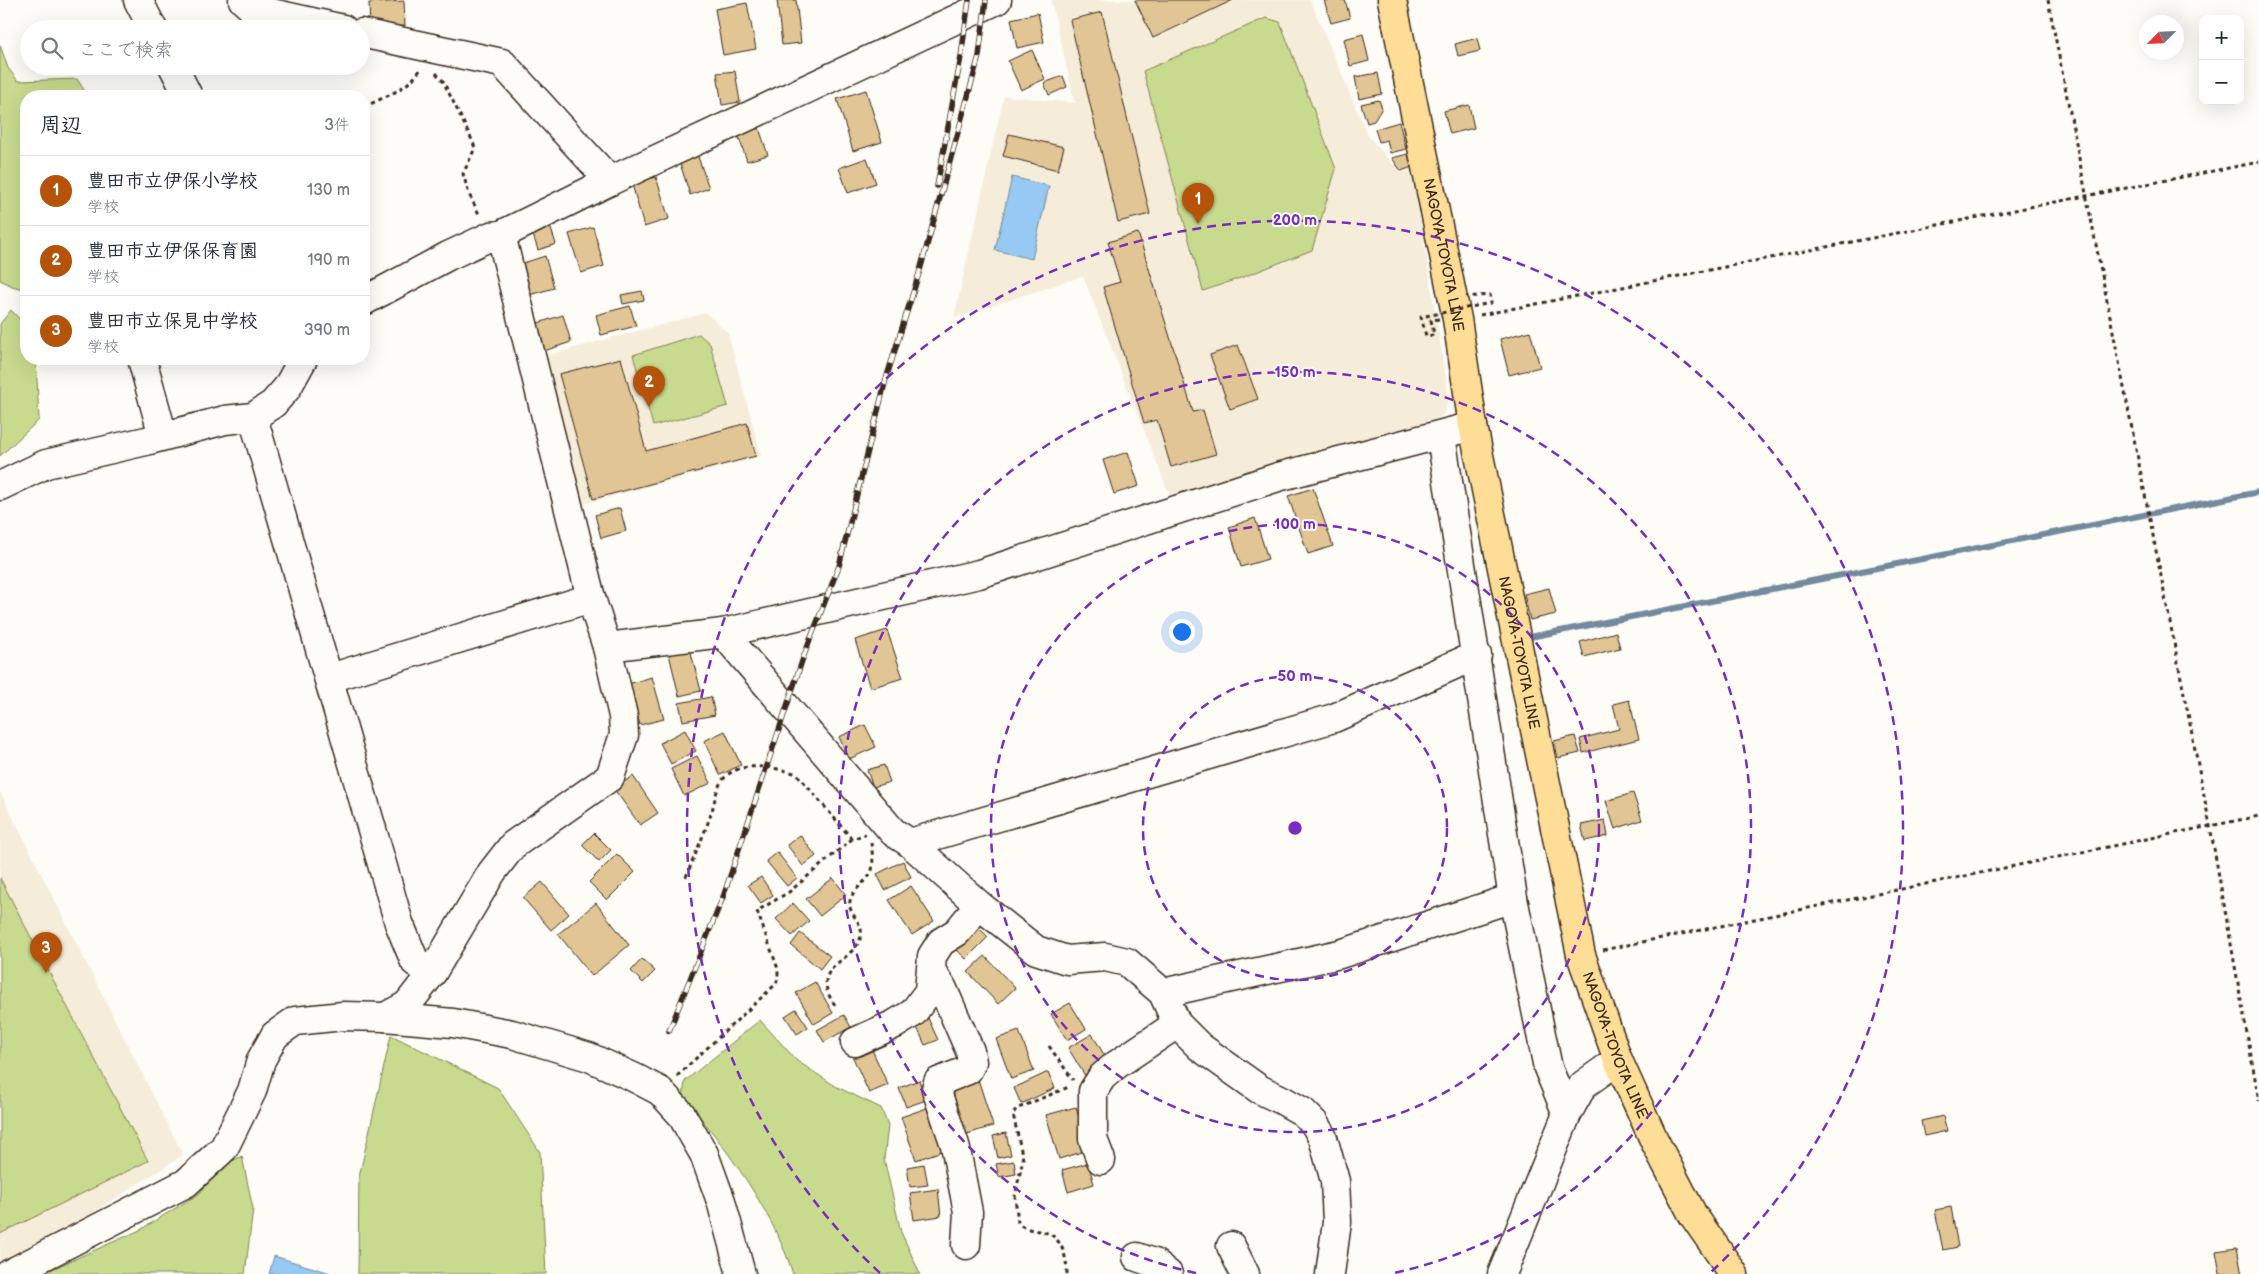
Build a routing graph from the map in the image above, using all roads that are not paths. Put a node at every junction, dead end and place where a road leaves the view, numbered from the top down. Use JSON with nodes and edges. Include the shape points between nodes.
{"nodes":[{"id":1,"x":138,"y":0,"type":"edge"},
{"id":2,"x":243,"y":0,"type":"edge"},
{"id":3,"x":997,"y":0,"type":"edge"},
{"id":4,"x":1392,"y":0,"type":"edge"},
{"id":5,"x":148,"y":20,"type":"edge"},
{"id":6,"x":302,"y":20,"type":"edge"},
{"id":7,"x":370,"y":35,"type":"edge"},
{"id":8,"x":177,"y":75,"type":"edge"},
{"id":9,"x":185,"y":90,"type":"edge"},
{"id":10,"x":610,"y":181,"type":"junction"},
{"id":11,"x":496,"y":236,"type":"junction"},
{"id":12,"x":370,"y":298,"type":"edge"},
{"id":13,"x":144,"y":365,"type":"edge"},
{"id":14,"x":299,"y":365,"type":"edge"},
{"id":15,"x":253,"y":417,"type":"junction"},
{"id":16,"x":1473,"y":426,"type":"junction"},
{"id":17,"x":163,"y":436,"type":"junction"},
{"id":18,"x":1441,"y":436,"type":"junction"},
{"id":19,"x":0,"y":486,"type":"edge"},
{"id":20,"x":591,"y":598,"type":"junction"},
{"id":21,"x":723,"y":633,"type":"junction"},
{"id":22,"x":607,"y":647,"type":"junction"},
{"id":23,"x":1477,"y":656,"type":"junction"},
{"id":24,"x":330,"y":678,"type":"junction"},
{"id":25,"x":910,"y":843,"type":"junction"},
{"id":26,"x":1513,"y":898,"type":"junction"},
{"id":27,"x":979,"y":905,"type":"junction"},
{"id":28,"x":932,"y":972,"type":"junction"},
{"id":29,"x":432,"y":973,"type":"junction"},
{"id":30,"x":1163,"y":993,"type":"junction"},
{"id":31,"x":385,"y":1017,"type":"junction"},
{"id":32,"x":1177,"y":1024,"type":"junction"},
{"id":33,"x":855,"y":1042,"type":"dead end"},
{"id":34,"x":1618,"y":1060,"type":"junction"},
{"id":35,"x":1566,"y":1114,"type":"junction"},
{"id":36,"x":1101,"y":1160,"type":"dead end"},
{"id":37,"x":966,"y":1245,"type":"dead end"},
{"id":38,"x":1231,"y":1246,"type":"dead end"},
{"id":39,"x":1137,"y":1257,"type":"dead end"},
{"id":40,"x":10,"y":1274,"type":"edge"},
{"id":41,"x":741,"y":1274,"type":"edge"},
{"id":42,"x":1168,"y":1274,"type":"edge"},
{"id":43,"x":1245,"y":1274,"type":"edge"},
{"id":44,"x":1330,"y":1274,"type":"edge"},
{"id":45,"x":1502,"y":1274,"type":"edge"},
{"id":46,"x":1734,"y":1274,"type":"edge"}],
"edges":[{"from":1,"to":5,"type":"street"},
{"from":2,"to":6,"type":"street","via":[[253,9]]},
{"from":3,"to":10,"type":"street"},
{"from":4,"to":16,"type":"main road","name":"NAGOYA-TOYOTA LINE","via":[[1454,312]]},
{"from":7,"to":10,"type":"street","via":[[502,63]]},
{"from":8,"to":9,"type":"street"},
{"from":10,"to":11,"type":"street"},
{"from":11,"to":12,"type":"street","via":[[448,256]]},
{"from":11,"to":20,"type":"street"},
{"from":13,"to":17,"type":"street"},
{"from":14,"to":15,"type":"street","via":[[283,393]]},
{"from":15,"to":17,"type":"street","via":[[225,420]]},
{"from":15,"to":24,"type":"street"},
{"from":16,"to":18,"type":"street"},
{"from":16,"to":34,"type":"main road","name":"NAGOYA-TOYOTA LINE","via":[[1581,955]]},
{"from":17,"to":19,"type":"street","via":[[46,464]]},
{"from":18,"to":21,"type":"street","via":[[1278,477],[980,574]]},
{"from":18,"to":23,"type":"street"},
{"from":20,"to":22,"type":"street"},
{"from":20,"to":24,"type":"street"},
{"from":21,"to":22,"type":"street"},
{"from":21,"to":25,"type":"street","via":[[879,829]]},
{"from":22,"to":29,"type":"street","via":[[623,716],[624,735],[610,777],[513,845],[492,872]]},
{"from":23,"to":25,"type":"street","via":[[1334,718]]},
{"from":23,"to":26,"type":"street"},
{"from":24,"to":29,"type":"street","via":[[399,923],[415,962]]},
{"from":25,"to":27,"type":"street"},
{"from":26,"to":30,"type":"street","via":[[1340,954]]},
{"from":26,"to":35,"type":"street","via":[[1548,1068]]},
{"from":27,"to":28,"type":"street","via":[[958,932],[941,942],[932,956]]},
{"from":27,"to":30,"type":"street","via":[[1036,950],[1067,960],[1105,957],[1127,962]]},
{"from":28,"to":33,"type":"street","via":[[929,991],[913,1012]]},
{"from":28,"to":37,"type":"street","via":[[942,987],[972,1062],[968,1070],[938,1082],[936,1089],[959,1164],[968,1212]]},
{"from":29,"to":31,"type":"street","via":[[407,1005]]},
{"from":30,"to":32,"type":"street"},
{"from":31,"to":40,"type":"street","via":[[343,1016],[295,1021],[275,1034],[224,1148],[186,1182]]},
{"from":31,"to":41,"type":"street","via":[[453,1023],[512,1034],[589,1057],[660,1092],[681,1114],[704,1154],[721,1200]]},
{"from":32,"to":36,"type":"street","via":[[1116,1065],[1102,1077],[1093,1091],[1093,1139]]},
{"from":32,"to":44,"type":"street","via":[[1227,1068],[1304,1112],[1314,1123],[1323,1138],[1335,1182],[1337,1203]]},
{"from":34,"to":35,"type":"street","via":[[1582,1085]]},
{"from":34,"to":46,"type":"main road","name":"NAGOYA-TOYOTA LINE","via":[[1693,1215]]},
{"from":35,"to":45,"type":"street"},
{"from":38,"to":43,"type":"street"},
{"from":39,"to":42,"type":"street","via":[[1154,1263]]}]}
